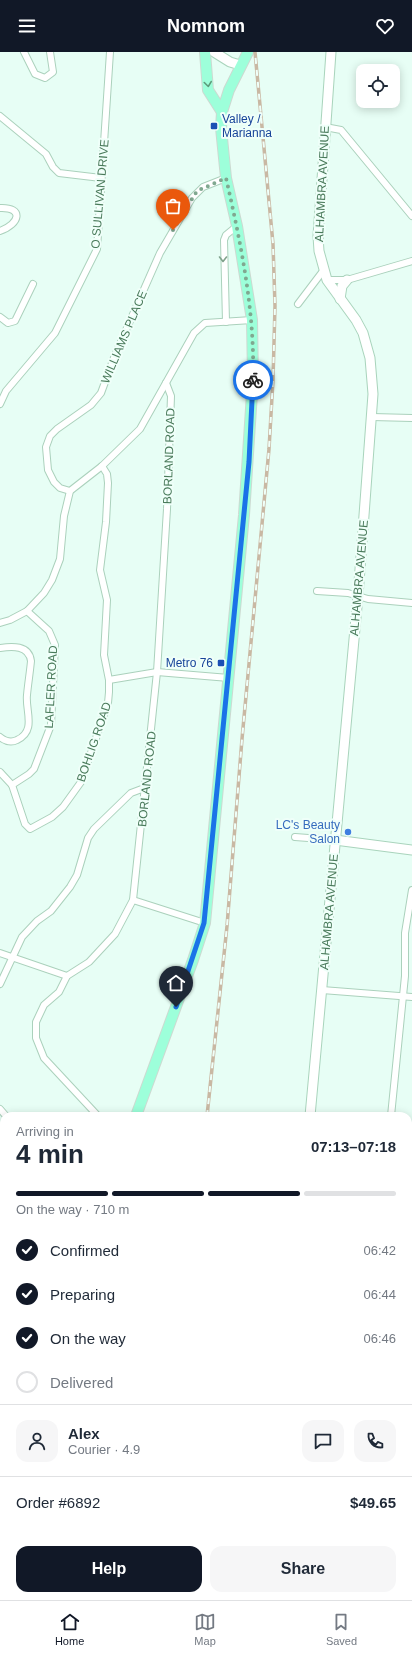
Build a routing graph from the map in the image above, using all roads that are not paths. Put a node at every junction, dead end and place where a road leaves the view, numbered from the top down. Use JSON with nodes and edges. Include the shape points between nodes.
{"nodes":[{"id":1,"x":24,"y":52,"type":"edge"},
{"id":2,"x":50,"y":52,"type":"edge"},
{"id":3,"x":110,"y":52,"type":"edge"},
{"id":4,"x":205,"y":52,"type":"edge"},
{"id":5,"x":214,"y":52,"type":"edge"},
{"id":6,"x":331,"y":52,"type":"edge"},
{"id":7,"x":244,"y":58,"type":"edge"},
{"id":8,"x":222,"y":112,"type":"junction"},
{"id":9,"x":0,"y":116,"type":"edge"},
{"id":10,"x":325,"y":127,"type":"junction"},
{"id":11,"x":101,"y":178,"type":"junction"},
{"id":12,"x":226,"y":178,"type":"junction"},
{"id":13,"x":0,"y":208,"type":"edge"},
{"id":14,"x":412,"y":216,"type":"edge"},
{"id":15,"x":237,"y":226,"type":"junction"},
{"id":16,"x":0,"y":232,"type":"edge"},
{"id":17,"x":412,"y":261,"type":"edge"},
{"id":18,"x":323,"y":271,"type":"junction"},
{"id":19,"x":327,"y":280,"type":"junction"},
{"id":20,"x":347,"y":280,"type":"junction"},
{"id":21,"x":33,"y":284,"type":"dead end"},
{"id":22,"x":340,"y":299,"type":"junction"},
{"id":23,"x":298,"y":304,"type":"dead end"},
{"id":24,"x":0,"y":317,"type":"edge"},
{"id":25,"x":252,"y":320,"type":"junction"},
{"id":26,"x":226,"y":322,"type":"junction"},
{"id":27,"x":166,"y":383,"type":"junction"},
{"id":28,"x":0,"y":404,"type":"edge"},
{"id":29,"x":372,"y":417,"type":"junction"},
{"id":30,"x":412,"y":418,"type":"edge"},
{"id":31,"x":102,"y":466,"type":"junction"},
{"id":32,"x":70,"y":491,"type":"junction"},
{"id":33,"x":317,"y":591,"type":"dead end"},
{"id":34,"x":358,"y":596,"type":"junction"},
{"id":35,"x":412,"y":603,"type":"edge"},
{"id":36,"x":27,"y":611,"type":"junction"},
{"id":37,"x":0,"y":623,"type":"edge"},
{"id":38,"x":0,"y":648,"type":"edge"},
{"id":39,"x":157,"y":672,"type":"junction"},
{"id":40,"x":229,"y":678,"type":"junction"},
{"id":41,"x":109,"y":680,"type":"junction"},
{"id":42,"x":0,"y":737,"type":"edge"},
{"id":43,"x":0,"y":772,"type":"edge"},
{"id":44,"x":12,"y":785,"type":"junction"},
{"id":45,"x":147,"y":787,"type":"junction"},
{"id":46,"x":294,"y":837,"type":"dead end"},
{"id":47,"x":336,"y":840,"type":"junction"},
{"id":48,"x":412,"y":850,"type":"edge"},
{"id":49,"x":412,"y":890,"type":"edge"},
{"id":50,"x":133,"y":900,"type":"junction"},
{"id":51,"x":204,"y":923,"type":"junction"},
{"id":52,"x":0,"y":953,"type":"edge"},
{"id":53,"x":12,"y":957,"type":"junction"},
{"id":54,"x":68,"y":976,"type":"junction"},
{"id":55,"x":0,"y":984,"type":"edge"},
{"id":56,"x":322,"y":990,"type":"junction"},
{"id":57,"x":403,"y":996,"type":"junction"},
{"id":58,"x":412,"y":997,"type":"edge"},
{"id":59,"x":94,"y":1112,"type":"edge"},
{"id":60,"x":137,"y":1112,"type":"edge"},
{"id":61,"x":310,"y":1112,"type":"edge"},
{"id":62,"x":391,"y":1112,"type":"edge"}],
"edges":[{"from":1,"to":2,"type":"street","via":[[35,74],[45,78],[53,72]]},
{"from":3,"to":11,"type":"street","name":"O SULLIVAN DRIVE"},
{"from":4,"to":8,"type":"main road","one_way":true,"via":[[208,90]]},
{"from":5,"to":7,"type":"main road","via":[[230,62]]},
{"from":6,"to":10,"type":"main road","name":"ALHAMBRA AVENUE"},
{"from":7,"to":8,"type":"main road"},
{"from":8,"to":12,"type":"main road"},
{"from":9,"to":11,"type":"street","via":[[46,154],[52,167],[59,173]]},
{"from":10,"to":14,"type":"street","via":[[341,130]]},
{"from":10,"to":18,"type":"main road","name":"ALHAMBRA AVENUE","via":[[318,236]]},
{"from":11,"to":28,"type":"street","name":"O SULLIVAN DRIVE","via":[[98,240],[94,258],[55,332],[6,392]]},
{"from":12,"to":15,"type":"main road"},
{"from":12,"to":32,"type":"street","name":"WILLIAMS PLACE","via":[[203,187],[192,198],[160,253],[101,393],[91,405],[50,436],[46,448],[48,470],[60,488]]},
{"from":13,"to":16,"type":"street","via":[[15,212],[17,217],[11,227]]},
{"from":15,"to":25,"type":"main road"},
{"from":15,"to":26,"type":"street","one_way":true,"via":[[224,240]]},
{"from":17,"to":20,"type":"street"},
{"from":18,"to":19,"type":"main road","name":"ALHAMBRA AVENUE"},
{"from":18,"to":23,"type":"street"},
{"from":19,"to":20,"type":"street"},
{"from":19,"to":22,"type":"main road","name":"ALHAMBRA AVENUE"},
{"from":20,"to":22,"type":"main road","via":[[342,286]]},
{"from":21,"to":24,"type":"street","via":[[15,321],[8,323]]},
{"from":22,"to":29,"type":"main road","name":"ALHAMBRA AVENUE","via":[[356,320],[367,345],[372,373]]},
{"from":25,"to":26,"type":"street"},
{"from":25,"to":40,"type":"main road","via":[[254,378],[250,449]]},
{"from":26,"to":27,"type":"street","via":[[205,323],[199,327]]},
{"from":27,"to":31,"type":"street","via":[[140,429]]},
{"from":27,"to":39,"type":"street","name":"BORLAND ROAD","via":[[171,396]]},
{"from":29,"to":30,"type":"street"},
{"from":29,"to":34,"type":"main road","name":"ALHAMBRA AVENUE"},
{"from":31,"to":32,"type":"street"},
{"from":31,"to":41,"type":"street","name":"BOHLIG ROAD","via":[[107,474],[108,483],[100,570],[107,600],[104,655]]},
{"from":32,"to":36,"type":"street","via":[[66,501],[63,541],[57,569],[44,592]]},
{"from":33,"to":34,"type":"street"},
{"from":34,"to":35,"type":"street"},
{"from":34,"to":47,"type":"main road","name":"ALHAMBRA AVENUE"},
{"from":36,"to":37,"type":"street"},
{"from":36,"to":44,"type":"street","name":"LAFLER ROAD","via":[[49,631],[56,645],[51,725],[34,769]]},
{"from":38,"to":42,"type":"street","via":[[19,647],[31,656],[27,696],[29,726],[16,741],[10,742]]},
{"from":39,"to":40,"type":"street"},
{"from":39,"to":41,"type":"street"},
{"from":39,"to":45,"type":"street","name":"BORLAND ROAD"},
{"from":40,"to":51,"type":"main road"},
{"from":41,"to":44,"type":"street","name":"BOHLIG ROAD","via":[[108,703],[81,782],[52,818],[30,829],[25,824]]},
{"from":43,"to":44,"type":"street"},
{"from":45,"to":50,"type":"street","name":"BORLAND ROAD"},
{"from":45,"to":53,"type":"street","via":[[131,794],[94,829],[88,838],[77,875],[70,887],[51,911],[22,937]]},
{"from":46,"to":47,"type":"street"},
{"from":47,"to":48,"type":"main road"},
{"from":47,"to":56,"type":"main road","name":"ALHAMBRA AVENUE"},
{"from":49,"to":57,"type":"street","via":[[405,933]]},
{"from":50,"to":51,"type":"street"},
{"from":50,"to":54,"type":"street","name":"BORLAND ROAD","via":[[115,934],[89,962]]},
{"from":51,"to":60,"type":"main road"},
{"from":52,"to":53,"type":"street"},
{"from":53,"to":54,"type":"street"},
{"from":53,"to":55,"type":"street"},
{"from":54,"to":59,"type":"street","name":"BORLAND ROAD","via":[[59,992],[38,1014],[36,1038],[44,1058]]},
{"from":56,"to":57,"type":"street"},
{"from":56,"to":61,"type":"main road","name":"ALHAMBRA AVENUE"},
{"from":57,"to":58,"type":"street"},
{"from":57,"to":62,"type":"street"}]}
